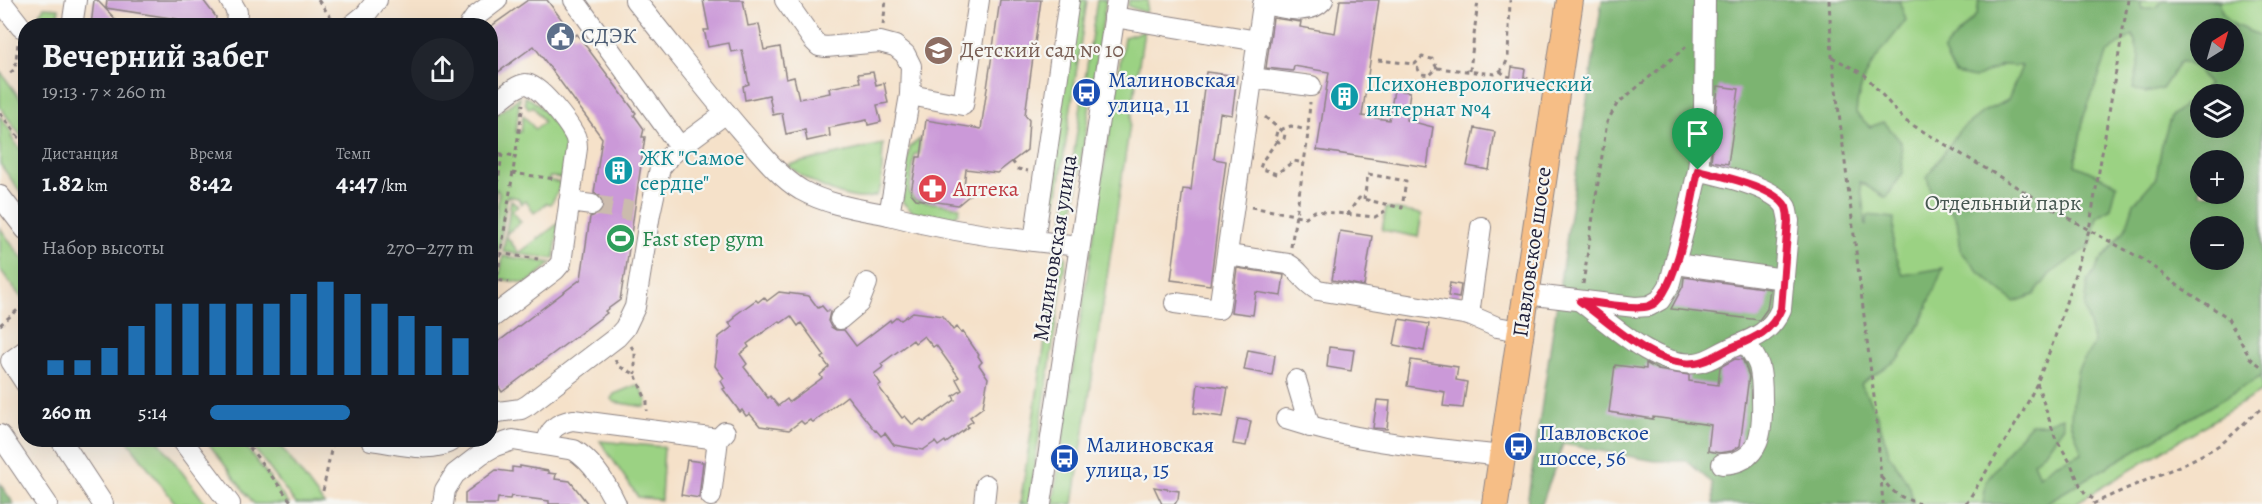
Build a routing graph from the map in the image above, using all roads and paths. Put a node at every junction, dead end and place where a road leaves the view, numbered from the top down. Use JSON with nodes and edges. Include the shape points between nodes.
{"nodes":[{"id":1,"x":0,"y":0,"type":"edge"},
{"id":2,"x":76,"y":0,"type":"edge"},
{"id":3,"x":230,"y":0,"type":"edge"},
{"id":4,"x":318,"y":0,"type":"edge"},
{"id":5,"x":377,"y":0,"type":"edge"},
{"id":6,"x":497,"y":0,"type":"edge"},
{"id":7,"x":574,"y":0,"type":"edge"},
{"id":8,"x":635,"y":0,"type":"edge"},
{"id":9,"x":785,"y":0,"type":"edge"},
{"id":10,"x":886,"y":0,"type":"edge"},
{"id":11,"x":979,"y":0,"type":"edge"},
{"id":12,"x":1070,"y":0,"type":"edge"},
{"id":13,"x":1323,"y":0,"type":"edge"},
{"id":14,"x":1478,"y":0,"type":"edge"},
{"id":15,"x":1510,"y":0,"type":"edge"},
{"id":16,"x":1570,"y":0,"type":"edge"},
{"id":17,"x":1705,"y":0,"type":"edge"},
{"id":18,"x":1829,"y":0,"type":"edge"},
{"id":19,"x":2128,"y":0,"type":"edge"},
{"id":20,"x":1116,"y":9,"type":"edge"},
{"id":21,"x":73,"y":18,"type":"edge"},
{"id":22,"x":237,"y":18,"type":"edge"},
{"id":23,"x":331,"y":18,"type":"edge"},
{"id":24,"x":361,"y":18,"type":"edge"},
{"id":25,"x":475,"y":18,"type":"edge"},
{"id":26,"x":883,"y":22,"type":"dead end"},
{"id":27,"x":18,"y":23,"type":"edge"},
{"id":28,"x":1704,"y":26,"type":"junction"},
{"id":29,"x":1258,"y":41,"type":"junction"},
{"id":30,"x":1832,"y":57,"type":"junction"},
{"id":31,"x":1378,"y":60,"type":"dead end"},
{"id":32,"x":1414,"y":64,"type":"junction"},
{"id":33,"x":1437,"y":68,"type":"junction"},
{"id":34,"x":1470,"y":71,"type":"junction"},
{"id":35,"x":1500,"y":71,"type":"junction"},
{"id":36,"x":1511,"y":77,"type":"dead end"},
{"id":37,"x":1252,"y":78,"type":"junction"},
{"id":38,"x":1524,"y":78,"type":"dead end"},
{"id":39,"x":1535,"y":80,"type":"dead end"},
{"id":40,"x":527,"y":84,"type":"junction"},
{"id":41,"x":1311,"y":86,"type":"joint"},
{"id":42,"x":910,"y":95,"type":"junction"},
{"id":43,"x":498,"y":101,"type":"edge"},
{"id":44,"x":0,"y":113,"type":"edge"},
{"id":45,"x":726,"y":113,"type":"junction"},
{"id":46,"x":1306,"y":130,"type":"junction"},
{"id":47,"x":1280,"y":131,"type":"junction"},
{"id":48,"x":18,"y":137,"type":"edge"},
{"id":49,"x":1276,"y":141,"type":"junction"},
{"id":50,"x":680,"y":147,"type":"junction"},
{"id":51,"x":498,"y":153,"type":"edge"},
{"id":52,"x":502,"y":154,"type":"junction"},
{"id":53,"x":515,"y":156,"type":"junction"},
{"id":54,"x":699,"y":156,"type":"dead end"},
{"id":55,"x":745,"y":157,"type":"dead end"},
{"id":56,"x":1304,"y":163,"type":"junction"},
{"id":57,"x":1698,"y":170,"type":"junction"},
{"id":58,"x":512,"y":173,"type":"junction"},
{"id":59,"x":498,"y":182,"type":"edge"},
{"id":60,"x":572,"y":182,"type":"junction"},
{"id":61,"x":0,"y":196,"type":"edge"},
{"id":62,"x":1364,"y":199,"type":"junction"},
{"id":63,"x":569,"y":202,"type":"junction"},
{"id":64,"x":592,"y":205,"type":"tunnel mouth"},
{"id":65,"x":1235,"y":205,"type":"junction"},
{"id":66,"x":1385,"y":211,"type":"dead end"},
{"id":67,"x":889,"y":215,"type":"junction"},
{"id":68,"x":1296,"y":215,"type":"junction"},
{"id":69,"x":1347,"y":215,"type":"junction"},
{"id":70,"x":18,"y":220,"type":"edge"},
{"id":71,"x":1481,"y":227,"type":"dead end"},
{"id":72,"x":2089,"y":230,"type":"junction"},
{"id":73,"x":1034,"y":241,"type":"junction"},
{"id":74,"x":1080,"y":246,"type":"junction"},
{"id":75,"x":498,"y":253,"type":"edge"},
{"id":76,"x":501,"y":254,"type":"junction"},
{"id":77,"x":1228,"y":255,"type":"junction"},
{"id":78,"x":561,"y":262,"type":"junction"},
{"id":79,"x":1288,"y":264,"type":"junction"},
{"id":80,"x":1676,"y":264,"type":"junction"},
{"id":81,"x":498,"y":273,"type":"edge"},
{"id":82,"x":1784,"y":279,"type":"junction"},
{"id":83,"x":867,"y":283,"type":"dead end"},
{"id":84,"x":1526,"y":294,"type":"junction"},
{"id":85,"x":1580,"y":301,"type":"junction"},
{"id":86,"x":1175,"y":303,"type":"dead end"},
{"id":87,"x":18,"y":310,"type":"edge"},
{"id":88,"x":498,"y":313,"type":"edge"},
{"id":89,"x":1470,"y":315,"type":"junction"},
{"id":90,"x":840,"y":319,"type":"dead end"},
{"id":91,"x":0,"y":325,"type":"edge"},
{"id":92,"x":1520,"y":331,"type":"junction"},
{"id":93,"x":622,"y":332,"type":"junction"},
{"id":94,"x":1745,"y":342,"type":"junction"},
{"id":95,"x":605,"y":346,"type":"junction"},
{"id":96,"x":2262,"y":367,"type":"edge"},
{"id":97,"x":635,"y":375,"type":"junction"},
{"id":98,"x":1296,"y":380,"type":"dead end"},
{"id":99,"x":2037,"y":383,"type":"junction"},
{"id":100,"x":647,"y":402,"type":"dead end"},
{"id":101,"x":2262,"y":408,"type":"edge"},
{"id":102,"x":498,"y":412,"type":"edge"},
{"id":103,"x":1286,"y":419,"type":"dead end"},
{"id":104,"x":1310,"y":427,"type":"junction"},
{"id":105,"x":0,"y":435,"type":"edge"},
{"id":106,"x":498,"y":445,"type":"edge"},
{"id":107,"x":546,"y":445,"type":"junction"},
{"id":108,"x":66,"y":447,"type":"edge"},
{"id":109,"x":187,"y":447,"type":"edge"},
{"id":110,"x":249,"y":447,"type":"edge"},
{"id":111,"x":331,"y":447,"type":"edge"},
{"id":112,"x":493,"y":447,"type":"edge"},
{"id":113,"x":1502,"y":456,"type":"junction"},
{"id":114,"x":1722,"y":464,"type":"dead end"},
{"id":115,"x":1880,"y":476,"type":"junction"},
{"id":116,"x":322,"y":491,"type":"dead end"},
{"id":117,"x":711,"y":496,"type":"dead end"},
{"id":118,"x":2095,"y":503,"type":"edge"},
{"id":119,"x":47,"y":504,"type":"edge"},
{"id":120,"x":103,"y":504,"type":"edge"},
{"id":121,"x":230,"y":504,"type":"edge"},
{"id":122,"x":293,"y":504,"type":"edge"},
{"id":123,"x":443,"y":504,"type":"edge"},
{"id":124,"x":616,"y":504,"type":"edge"},
{"id":125,"x":1041,"y":504,"type":"edge"},
{"id":126,"x":1495,"y":504,"type":"edge"},
{"id":127,"x":1883,"y":504,"type":"edge"},
{"id":128,"x":1920,"y":504,"type":"edge"},
{"id":129,"x":1966,"y":504,"type":"edge"}],
"edges":[{"from":1,"to":27,"type":"street"},
{"from":2,"to":21,"type":"street"},
{"from":3,"to":22,"type":"street"},
{"from":4,"to":23,"type":"path"},
{"from":5,"to":24,"type":"street"},
{"from":6,"to":25,"type":"street"},
{"from":7,"to":50,"type":"street"},
{"from":8,"to":45,"type":"street"},
{"from":9,"to":42,"type":"street","via":[[819,46],[880,42],[900,50],[911,66]]},
{"from":10,"to":26,"type":"path"},
{"from":11,"to":42,"type":"street","via":[[963,105]]},
{"from":12,"to":73,"type":"street"},
{"from":13,"to":29,"type":"street","via":[[1304,10],[1263,4]]},
{"from":14,"to":34,"type":"path"},
{"from":15,"to":35,"type":"path","via":[[1508,58]]},
{"from":16,"to":84,"type":"main road","name":"Павловское шоссе"},
{"from":17,"to":28,"type":"street"},
{"from":18,"to":30,"type":"path"},
{"from":19,"to":72,"type":"path"},
{"from":20,"to":29,"type":"street"},
{"from":20,"to":74,"type":"street","name":"Малиновская улица"},
{"from":28,"to":57,"type":"street","via":[[1704,108]]},
{"from":28,"to":85,"type":"path","via":[[1611,113]]},
{"from":29,"to":37,"type":"street"},
{"from":30,"to":72,"type":"path","via":[[1864,75],[1904,120]]},
{"from":30,"to":115,"type":"path","via":[[1875,402]]},
{"from":31,"to":32,"type":"path"},
{"from":32,"to":33,"type":"path","via":[[1422,57],[1432,59]]},
{"from":32,"to":33,"type":"path","via":[[1421,74],[1430,75]]},
{"from":33,"to":34,"type":"path"},
{"from":34,"to":35,"type":"path"},
{"from":35,"to":36,"type":"path"},
{"from":37,"to":41,"type":"street"},
{"from":37,"to":65,"type":"street"},
{"from":38,"to":39,"type":"path"},
{"from":40,"to":43,"type":"street"},
{"from":40,"to":53,"type":"path"},
{"from":40,"to":60,"type":"street","via":[[542,93],[574,134],[577,148]]},
{"from":41,"to":46,"type":"path"},
{"from":42,"to":67,"type":"street"},
{"from":44,"to":48,"type":"path"},
{"from":45,"to":50,"type":"street"},
{"from":45,"to":67,"type":"street","via":[[764,157],[800,189],[832,203]]},
{"from":46,"to":47,"type":"path","via":[[1291,126]]},
{"from":46,"to":56,"type":"path"},
{"from":47,"to":49,"type":"path","via":[[1274,136]]},
{"from":47,"to":49,"type":"path","via":[[1285,137]]},
{"from":49,"to":56,"type":"path","via":[[1260,168],[1276,174],[1294,161]]},
{"from":50,"to":93,"type":"street","via":[[660,168],[641,213],[635,307]]},
{"from":51,"to":52,"type":"path"},
{"from":52,"to":53,"type":"path"},
{"from":52,"to":59,"type":"path"},
{"from":53,"to":58,"type":"path"},
{"from":54,"to":55,"type":"path"},
{"from":56,"to":68,"type":"path"},
{"from":57,"to":80,"type":"street"},
{"from":57,"to":82,"type":"street","via":[[1759,188],[1786,207]]},
{"from":58,"to":60,"type":"path"},
{"from":58,"to":76,"type":"path"},
{"from":60,"to":63,"type":"street"},
{"from":61,"to":70,"type":"street"},
{"from":62,"to":62,"type":"path","via":[[1368,174],[1406,181],[1402,208]]},
{"from":62,"to":69,"type":"path","via":[[1359,198]]},
{"from":63,"to":64,"type":"street"},
{"from":63,"to":78,"type":"street"},
{"from":65,"to":68,"type":"path"},
{"from":65,"to":77,"type":"street"},
{"from":66,"to":69,"type":"path","via":[[1375,217]]},
{"from":67,"to":73,"type":"street","via":[[934,227]]},
{"from":68,"to":69,"type":"path"},
{"from":68,"to":79,"type":"path"},
{"from":71,"to":89,"type":"street"},
{"from":72,"to":96,"type":"path","via":[[2144,260],[2227,317],[2250,358]]},
{"from":72,"to":99,"type":"path"},
{"from":73,"to":74,"type":"street"},
{"from":74,"to":125,"type":"street","name":"Малиновская улица"},
{"from":75,"to":76,"type":"path"},
{"from":76,"to":78,"type":"path"},
{"from":76,"to":81,"type":"path"},
{"from":77,"to":79,"type":"street"},
{"from":77,"to":86,"type":"street","via":[[1219,309]]},
{"from":78,"to":88,"type":"street"},
{"from":79,"to":89,"type":"street","via":[[1318,290]]},
{"from":80,"to":82,"type":"street"},
{"from":80,"to":85,"type":"street","via":[[1669,286],[1660,300],[1649,306]]},
{"from":82,"to":94,"type":"street","via":[[1776,321]]},
{"from":83,"to":90,"type":"street","via":[[859,303]]},
{"from":84,"to":85,"type":"street"},
{"from":84,"to":92,"type":"main road","name":"Павловское шоссе"},
{"from":85,"to":94,"type":"street","via":[[1640,347],[1676,361],[1694,364],[1709,360]]},
{"from":87,"to":91,"type":"path"},
{"from":89,"to":92,"type":"street","via":[[1497,327]]},
{"from":92,"to":113,"type":"main road","name":"Павловское шоссе"},
{"from":93,"to":95,"type":"street"},
{"from":93,"to":97,"type":"path","via":[[635,352]]},
{"from":94,"to":114,"type":"street","via":[[1761,374],[1760,435],[1745,459]]},
{"from":95,"to":97,"type":"path","via":[[620,367]]},
{"from":95,"to":102,"type":"street","via":[[521,409]]},
{"from":97,"to":100,"type":"path"},
{"from":98,"to":104,"type":"street"},
{"from":99,"to":118,"type":"path","via":[[2055,437],[2080,485]]},
{"from":99,"to":129,"type":"path"},
{"from":101,"to":118,"type":"path","via":[[2218,446]]},
{"from":103,"to":104,"type":"street"},
{"from":104,"to":113,"type":"street","via":[[1415,448]]},
{"from":105,"to":119,"type":"street"},
{"from":106,"to":107,"type":"street","via":[[513,440]]},
{"from":107,"to":117,"type":"street","via":[[553,428],[573,420],[722,436]]},
{"from":107,"to":124,"type":"street","via":[[582,455]]},
{"from":108,"to":120,"type":"street"},
{"from":109,"to":121,"type":"street"},
{"from":110,"to":122,"type":"path"},
{"from":111,"to":116,"type":"path"},
{"from":112,"to":123,"type":"street","via":[[455,474],[445,490]]},
{"from":113,"to":126,"type":"main road","name":"Павловское шоссе"},
{"from":115,"to":127,"type":"path"},
{"from":115,"to":128,"type":"path","via":[[1891,491]]}]}
